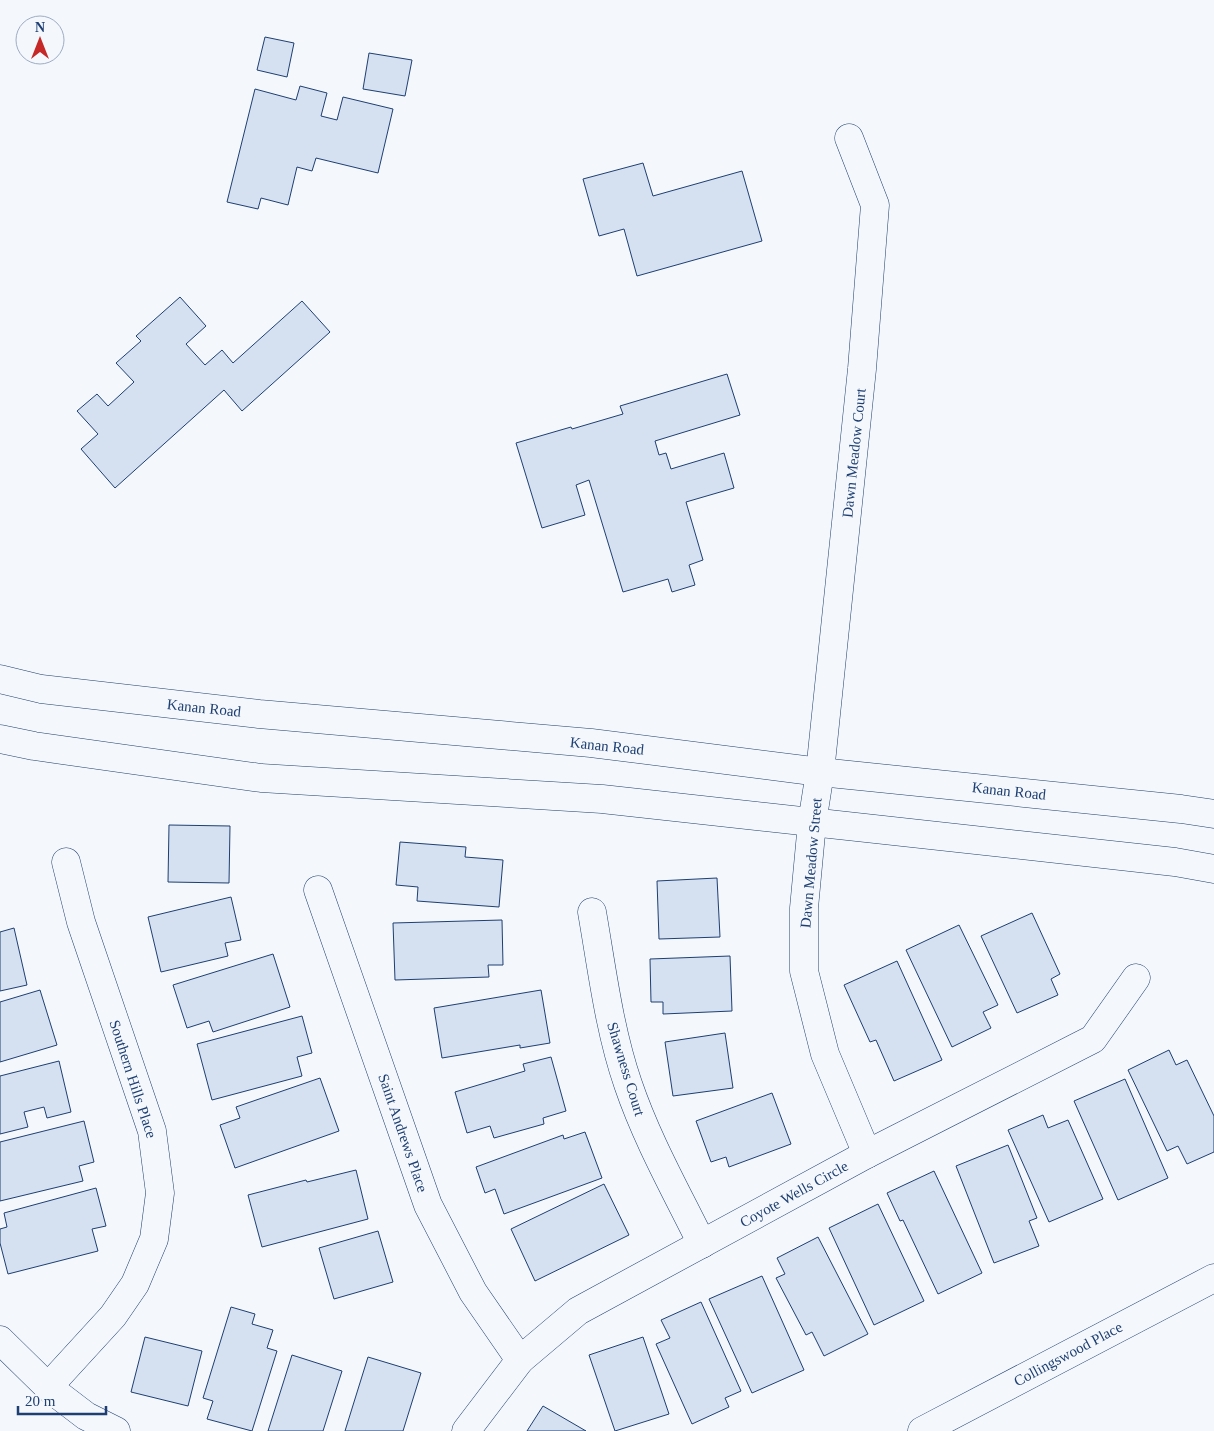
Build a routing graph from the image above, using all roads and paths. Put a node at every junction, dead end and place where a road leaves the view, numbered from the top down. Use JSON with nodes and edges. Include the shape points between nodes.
{"nodes":[{"id":1,"x":850,"y":138,"type":"dead end"},
{"id":2,"x":0,"y":679,"type":"edge"},
{"id":3,"x":0,"y":738,"type":"edge"},
{"id":4,"x":820,"y":772,"type":"junction"},
{"id":5,"x":1214,"y":814,"type":"edge"},
{"id":6,"x":812,"y":823,"type":"junction"},
{"id":7,"x":66,"y":862,"type":"dead end"},
{"id":8,"x":1214,"y":869,"type":"edge"},
{"id":9,"x":318,"y":890,"type":"dead end"},
{"id":10,"x":592,"y":912,"type":"dead end"},
{"id":11,"x":1136,"y":978,"type":"dead end"},
{"id":12,"x":867,"y":1154,"type":"junction"},
{"id":13,"x":702,"y":1244,"type":"junction"},
{"id":14,"x":1214,"y":1278,"type":"edge"},
{"id":15,"x":0,"y":1340,"type":"edge"},
{"id":16,"x":520,"y":1360,"type":"junction"},
{"id":17,"x":48,"y":1387,"type":"junction"},
{"id":18,"x":116,"y":1431,"type":"edge"},
{"id":19,"x":466,"y":1431,"type":"edge"},
{"id":20,"x":922,"y":1431,"type":"edge"}],
"edges":[{"from":1,"to":4,"type":"street","name":"Dawn Meadow Court","via":[[875,205],[862,369]]},
{"from":2,"to":4,"type":"street","name":"Kanan Road","via":[[41,689],[259,714],[591,743]]},
{"from":3,"to":6,"type":"street","via":[[34,746],[261,778],[602,799]]},
{"from":4,"to":5,"type":"street","name":"Kanan Road"},
{"from":4,"to":6,"type":"street","name":"Dawn Meadow Street"},
{"from":6,"to":8,"type":"street"},
{"from":6,"to":12,"type":"street","name":"Dawn Meadow Street","via":[[804,908],[804,971],[825,1054]]},
{"from":7,"to":17,"type":"street","name":"Southern Hills Place","via":[[81,922],[152,1131],[160,1193],[154,1239],[135,1284],[113,1316]]},
{"from":9,"to":16,"type":"street","name":"Saint Andrews Place","via":[[428,1205],[473,1292]]},
{"from":10,"to":13,"type":"street","name":"Shawness Court","via":[[610,1018],[627,1083],[650,1140]]},
{"from":11,"to":12,"type":"street","name":"Coyote Wells Circle","via":[[1093,1039]]},
{"from":12,"to":13,"type":"street","name":"Coyote Wells Circle"},
{"from":13,"to":16,"type":"street","name":"Coyote Wells Circle","via":[[578,1311]]},
{"from":14,"to":20,"type":"street","name":"Collingswood Place"},
{"from":15,"to":17,"type":"street"},
{"from":16,"to":19,"type":"street","name":"Coyote Wells Circle"},
{"from":17,"to":18,"type":"street","via":[[86,1416]]}]}
